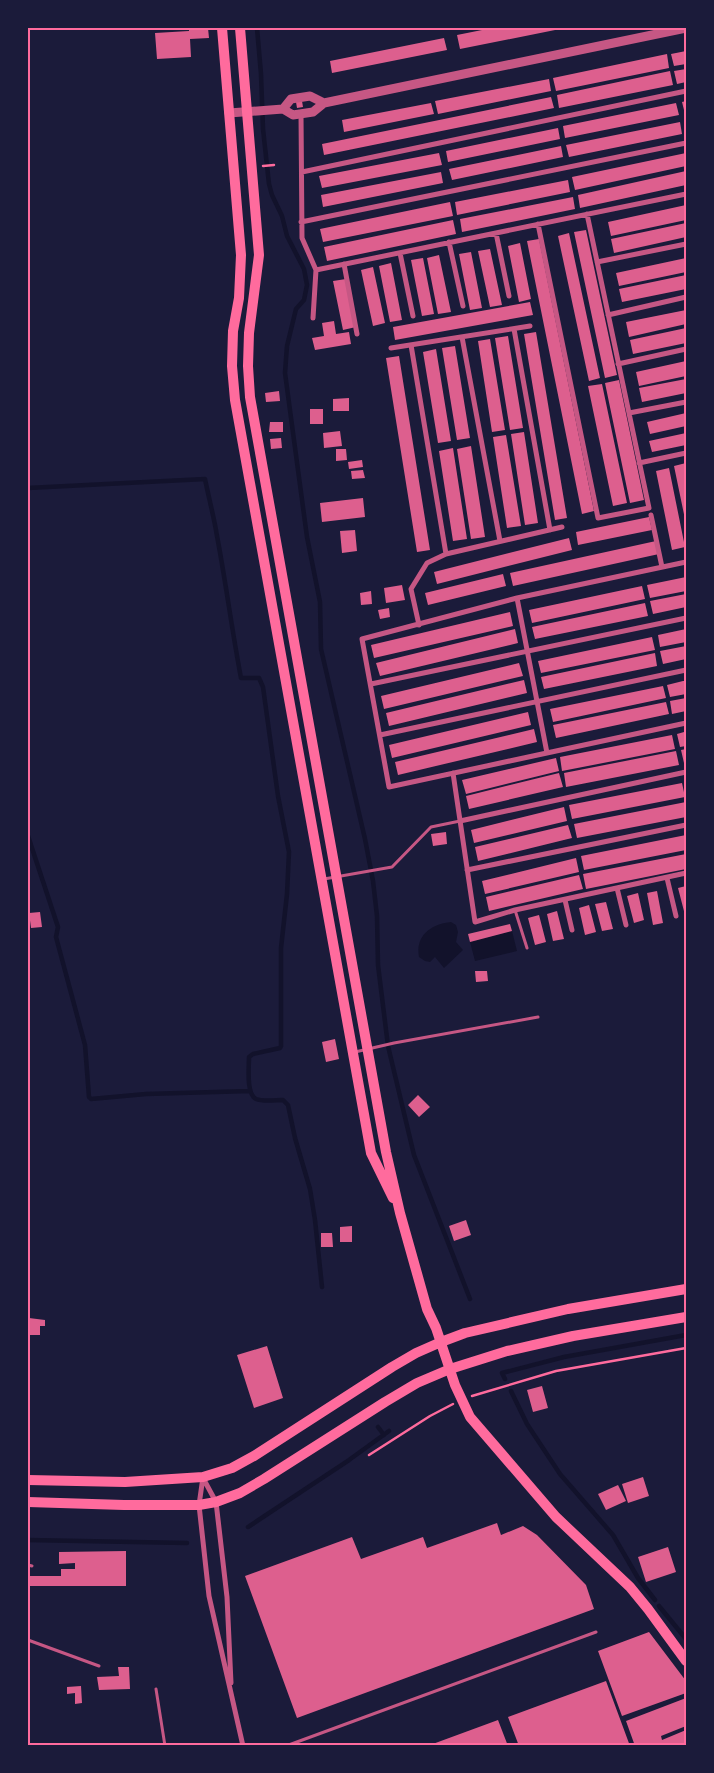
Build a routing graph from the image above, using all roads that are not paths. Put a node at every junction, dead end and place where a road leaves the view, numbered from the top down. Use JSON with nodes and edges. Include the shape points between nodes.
{"nodes":[{"id":1,"x":222,"y":28,"type":"edge"},
{"id":2,"x":240,"y":28,"type":"edge"},
{"id":3,"x":686,"y":28,"type":"edge"},
{"id":4,"x":686,"y":90,"type":"edge"},
{"id":5,"x":324,"y":103,"type":"junction"},
{"id":6,"x":283,"y":109,"type":"junction"},
{"id":7,"x":252,"y":111,"type":"junction"},
{"id":8,"x":229,"y":113,"type":"junction"},
{"id":9,"x":301,"y":114,"type":"junction"},
{"id":10,"x":686,"y":143,"type":"edge"},
{"id":11,"x":302,"y":172,"type":"junction"},
{"id":12,"x":686,"y":194,"type":"edge"},
{"id":13,"x":587,"y":214,"type":"junction"},
{"id":14,"x":301,"y":222,"type":"junction"},
{"id":15,"x":538,"y":224,"type":"junction"},
{"id":16,"x":496,"y":233,"type":"junction"},
{"id":17,"x":449,"y":242,"type":"junction"},
{"id":18,"x":686,"y":244,"type":"edge"},
{"id":19,"x":400,"y":252,"type":"junction"},
{"id":20,"x":597,"y":262,"type":"junction"},
{"id":21,"x":344,"y":264,"type":"junction"},
{"id":22,"x":316,"y":270,"type":"junction"},
{"id":23,"x":508,"y":296,"type":"dead end"},
{"id":24,"x":686,"y":297,"type":"edge"},
{"id":25,"x":463,"y":306,"type":"dead end"},
{"id":26,"x":608,"y":315,"type":"junction"},
{"id":27,"x":413,"y":316,"type":"dead end"},
{"id":28,"x":313,"y":318,"type":"dead end"},
{"id":29,"x":530,"y":326,"type":"dead end"},
{"id":30,"x":514,"y":328,"type":"junction"},
{"id":31,"x":357,"y":334,"type":"dead end"},
{"id":32,"x":462,"y":337,"type":"junction"},
{"id":33,"x":411,"y":345,"type":"junction"},
{"id":34,"x":391,"y":348,"type":"dead end"},
{"id":35,"x":686,"y":349,"type":"edge"},
{"id":36,"x":618,"y":364,"type":"junction"},
{"id":37,"x":686,"y":402,"type":"edge"},
{"id":38,"x":629,"y":414,"type":"junction"},
{"id":39,"x":686,"y":453,"type":"edge"},
{"id":40,"x":639,"y":463,"type":"junction"},
{"id":41,"x":651,"y":515,"type":"dead end"},
{"id":42,"x":562,"y":527,"type":"dead end"},
{"id":43,"x":550,"y":530,"type":"junction"},
{"id":44,"x":500,"y":541,"type":"junction"},
{"id":45,"x":446,"y":554,"type":"junction"},
{"id":46,"x":686,"y":562,"type":"edge"},
{"id":47,"x":662,"y":567,"type":"junction"},
{"id":48,"x":517,"y":598,"type":"junction"},
{"id":49,"x":686,"y":618,"type":"edge"},
{"id":50,"x":419,"y":625,"type":"junction"},
{"id":51,"x":527,"y":651,"type":"junction"},
{"id":52,"x":686,"y":670,"type":"edge"},
{"id":53,"x":371,"y":684,"type":"junction"},
{"id":54,"x":537,"y":701,"type":"junction"},
{"id":55,"x":686,"y":723,"type":"edge"},
{"id":56,"x":380,"y":734,"type":"junction"},
{"id":57,"x":547,"y":753,"type":"junction"},
{"id":58,"x":686,"y":772,"type":"edge"},
{"id":59,"x":452,"y":773,"type":"junction"},
{"id":60,"x":460,"y":821,"type":"junction"},
{"id":61,"x":686,"y":825,"type":"edge"},
{"id":62,"x":467,"y":870,"type":"junction"},
{"id":63,"x":686,"y":873,"type":"edge"},
{"id":64,"x":336,"y":877,"type":"junction"},
{"id":65,"x":667,"y":878,"type":"junction"},
{"id":66,"x":321,"y":880,"type":"junction"},
{"id":67,"x":617,"y":888,"type":"junction"},
{"id":68,"x":565,"y":900,"type":"junction"},
{"id":69,"x":515,"y":910,"type":"junction"},
{"id":70,"x":676,"y":916,"type":"dead end"},
{"id":71,"x":626,"y":925,"type":"dead end"},
{"id":72,"x":572,"y":930,"type":"dead end"},
{"id":73,"x":527,"y":948,"type":"dead end"},
{"id":74,"x":538,"y":1017,"type":"dead end"},
{"id":75,"x":368,"y":1049,"type":"junction"},
{"id":76,"x":352,"y":1052,"type":"junction"},
{"id":77,"x":400,"y":1213,"type":"junction"},
{"id":78,"x":686,"y":1289,"type":"edge"},
{"id":79,"x":686,"y":1317,"type":"edge"},
{"id":80,"x":441,"y":1342,"type":"junction"},
{"id":81,"x":450,"y":1370,"type":"junction"},
{"id":82,"x":202,"y":1477,"type":"junction"},
{"id":83,"x":28,"y":1480,"type":"edge"},
{"id":84,"x":28,"y":1502,"type":"edge"},
{"id":85,"x":216,"y":1502,"type":"junction"},
{"id":86,"x":199,"y":1505,"type":"junction"},
{"id":87,"x":596,"y":1632,"type":"dead end"},
{"id":88,"x":28,"y":1640,"type":"edge"},
{"id":89,"x":686,"y":1661,"type":"edge"},
{"id":90,"x":99,"y":1666,"type":"dead end"},
{"id":91,"x":156,"y":1689,"type":"dead end"},
{"id":92,"x":232,"y":1698,"type":"junction"},
{"id":93,"x":165,"y":1746,"type":"edge"},
{"id":94,"x":242,"y":1746,"type":"edge"},
{"id":95,"x":286,"y":1746,"type":"edge"}],
"edges":[{"from":1,"to":8,"type":"main road"},
{"from":2,"to":7,"type":"main road"},
{"from":3,"to":5,"type":"street"},
{"from":4,"to":11,"type":"street"},
{"from":5,"to":6,"type":"street","via":[[310,96],[291,99]]},
{"from":5,"to":9,"type":"street","via":[[313,112]]},
{"from":6,"to":7,"type":"street"},
{"from":6,"to":9,"type":"street","via":[[293,115]]},
{"from":7,"to":8,"type":"street"},
{"from":7,"to":64,"type":"main road","via":[[259,256],[249,333],[250,397]]},
{"from":8,"to":66,"type":"main road","via":[[241,255],[239,298],[233,331],[235,400]]},
{"from":9,"to":11,"type":"street"},
{"from":10,"to":14,"type":"street"},
{"from":11,"to":14,"type":"street"},
{"from":12,"to":13,"type":"street"},
{"from":13,"to":15,"type":"street"},
{"from":13,"to":20,"type":"street"},
{"from":14,"to":22,"type":"street","via":[[302,238]]},
{"from":15,"to":16,"type":"street"},
{"from":15,"to":40,"type":"street","via":[[598,518],[648,508]]},
{"from":16,"to":17,"type":"street"},
{"from":16,"to":23,"type":"street"},
{"from":17,"to":19,"type":"street"},
{"from":17,"to":25,"type":"street"},
{"from":18,"to":20,"type":"street"},
{"from":19,"to":21,"type":"street"},
{"from":19,"to":27,"type":"street"},
{"from":20,"to":26,"type":"street"},
{"from":21,"to":22,"type":"street"},
{"from":21,"to":31,"type":"street"},
{"from":22,"to":28,"type":"street"},
{"from":24,"to":26,"type":"street"},
{"from":26,"to":36,"type":"street"},
{"from":29,"to":30,"type":"street"},
{"from":30,"to":32,"type":"street"},
{"from":30,"to":43,"type":"street"},
{"from":32,"to":33,"type":"street"},
{"from":32,"to":44,"type":"street"},
{"from":33,"to":34,"type":"street"},
{"from":33,"to":45,"type":"street"},
{"from":35,"to":36,"type":"street"},
{"from":36,"to":38,"type":"street"},
{"from":37,"to":38,"type":"street"},
{"from":38,"to":40,"type":"street"},
{"from":39,"to":40,"type":"street"},
{"from":41,"to":47,"type":"street"},
{"from":42,"to":43,"type":"street"},
{"from":43,"to":44,"type":"street"},
{"from":44,"to":45,"type":"street"},
{"from":45,"to":50,"type":"street","via":[[427,563],[411,589]]},
{"from":46,"to":47,"type":"street"},
{"from":47,"to":48,"type":"street"},
{"from":48,"to":50,"type":"street"},
{"from":48,"to":51,"type":"street"},
{"from":49,"to":51,"type":"street"},
{"from":50,"to":53,"type":"street","via":[[362,639]]},
{"from":51,"to":53,"type":"street"},
{"from":51,"to":54,"type":"street"},
{"from":52,"to":54,"type":"street"},
{"from":53,"to":56,"type":"street"},
{"from":54,"to":56,"type":"street"},
{"from":54,"to":57,"type":"street"},
{"from":55,"to":57,"type":"street"},
{"from":56,"to":59,"type":"street","via":[[389,787]]},
{"from":57,"to":59,"type":"street"},
{"from":58,"to":60,"type":"street"},
{"from":59,"to":60,"type":"street"},
{"from":60,"to":62,"type":"street"},
{"from":60,"to":64,"type":"lane","via":[[431,827],[392,867]]},
{"from":61,"to":62,"type":"street"},
{"from":62,"to":69,"type":"street","via":[[475,922]]},
{"from":63,"to":65,"type":"street"},
{"from":64,"to":66,"type":"lane"},
{"from":64,"to":75,"type":"main road"},
{"from":65,"to":67,"type":"street"},
{"from":65,"to":70,"type":"street"},
{"from":66,"to":76,"type":"main road"},
{"from":67,"to":68,"type":"street"},
{"from":67,"to":71,"type":"street"},
{"from":68,"to":69,"type":"street"},
{"from":68,"to":72,"type":"street"},
{"from":69,"to":73,"type":"lane"},
{"from":74,"to":75,"type":"lane"},
{"from":75,"to":76,"type":"lane"},
{"from":75,"to":77,"type":"main road"},
{"from":76,"to":77,"type":"main road","via":[[371,1153]]},
{"from":77,"to":80,"type":"main road","via":[[427,1309]]},
{"from":78,"to":80,"type":"main road","via":[[568,1309],[465,1333]]},
{"from":79,"to":81,"type":"main road","via":[[573,1336],[507,1351]]},
{"from":80,"to":81,"type":"main road"},
{"from":80,"to":82,"type":"main road","via":[[392,1367],[254,1456],[232,1468]]},
{"from":81,"to":85,"type":"main road","via":[[417,1383],[264,1479]]},
{"from":81,"to":89,"type":"main road","via":[[470,1417],[556,1517],[630,1587]]},
{"from":82,"to":83,"type":"main road","via":[[125,1482]]},
{"from":82,"to":85,"type":"street"},
{"from":82,"to":86,"type":"street"},
{"from":84,"to":86,"type":"main road"},
{"from":85,"to":86,"type":"main road"},
{"from":85,"to":92,"type":"street","via":[[227,1597]]},
{"from":86,"to":92,"type":"street","via":[[210,1599]]},
{"from":87,"to":95,"type":"lane"},
{"from":88,"to":90,"type":"lane"},
{"from":91,"to":93,"type":"lane"},
{"from":92,"to":94,"type":"street"}]}
